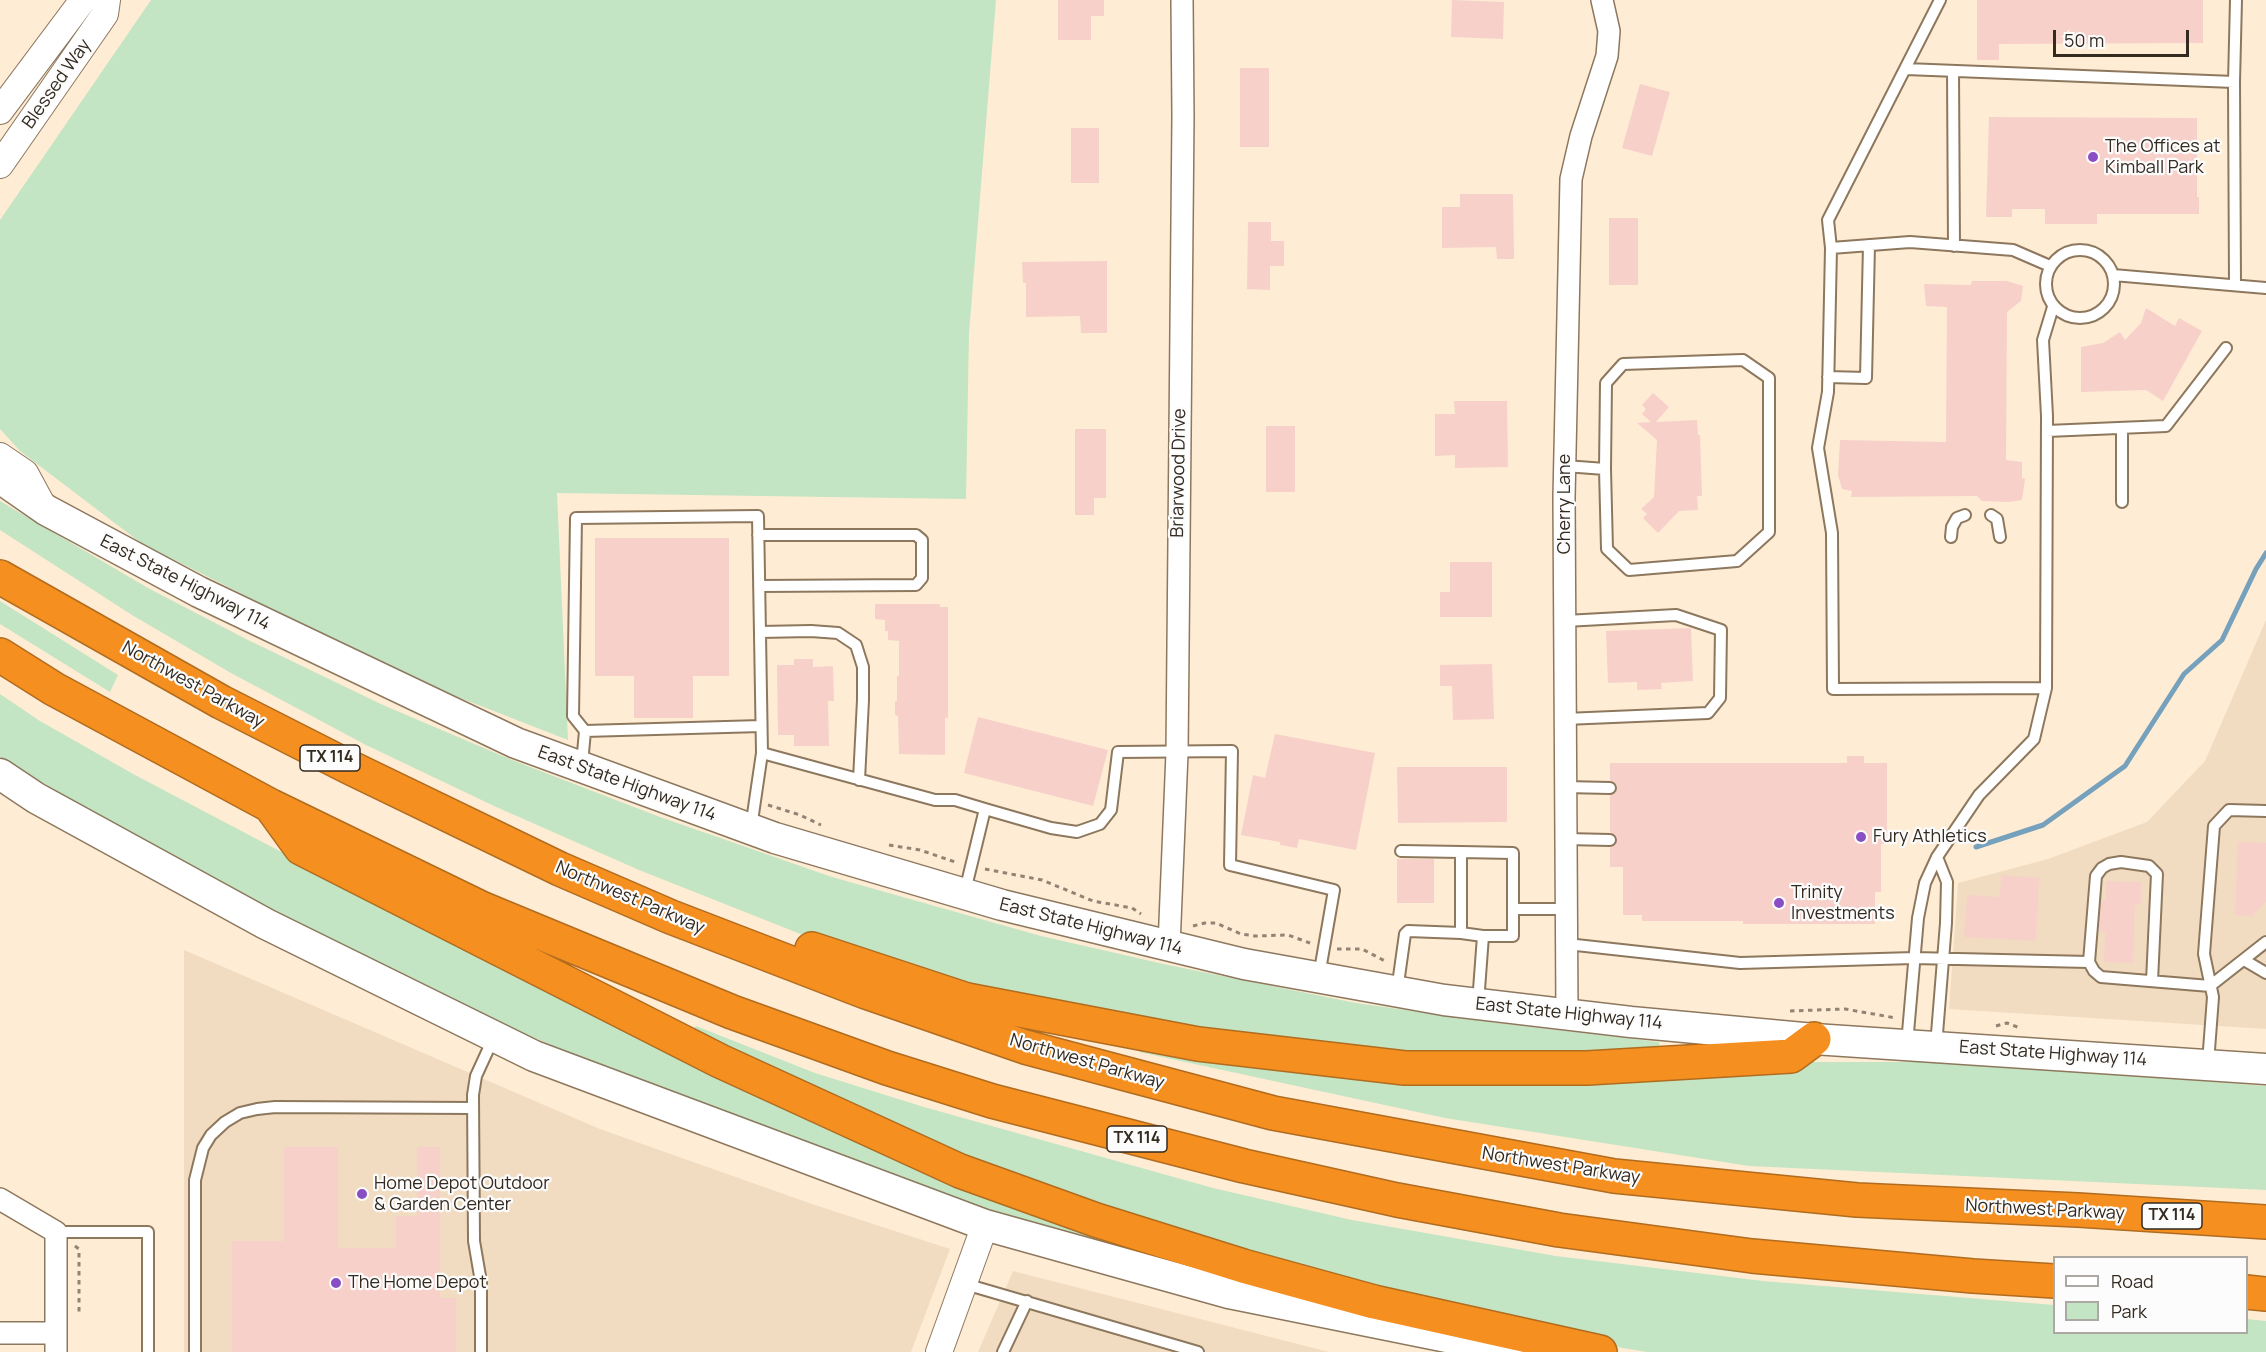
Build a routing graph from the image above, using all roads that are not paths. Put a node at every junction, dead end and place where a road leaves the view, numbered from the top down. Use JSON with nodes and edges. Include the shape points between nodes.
{"nodes":[{"id":1,"x":83,"y":0,"type":"edge"},
{"id":2,"x":107,"y":0,"type":"edge"},
{"id":3,"x":1182,"y":0,"type":"edge"},
{"id":4,"x":1602,"y":0,"type":"edge"},
{"id":5,"x":1940,"y":0,"type":"edge"},
{"id":6,"x":2236,"y":0,"type":"edge"},
{"id":7,"x":1906,"y":69,"type":"junction"},
{"id":8,"x":1953,"y":71,"type":"junction"},
{"id":9,"x":2234,"y":82,"type":"junction"},
{"id":10,"x":0,"y":111,"type":"edge"},
{"id":11,"x":0,"y":165,"type":"edge"},
{"id":12,"x":1869,"y":245,"type":"junction"},
{"id":13,"x":1954,"y":246,"type":"junction"},
{"id":14,"x":1831,"y":248,"type":"junction"},
{"id":15,"x":2050,"y":266,"type":"junction"},
{"id":16,"x":2113,"y":275,"type":"junction"},
{"id":17,"x":2235,"y":285,"type":"junction"},
{"id":18,"x":2266,"y":288,"type":"edge"},
{"id":19,"x":2053,"y":307,"type":"junction"},
{"id":20,"x":2226,"y":348,"type":"dead end"},
{"id":21,"x":1828,"y":377,"type":"junction"},
{"id":22,"x":2122,"y":428,"type":"junction"},
{"id":23,"x":2047,"y":431,"type":"junction"},
{"id":24,"x":0,"y":456,"type":"edge"},
{"id":25,"x":1565,"y":466,"type":"junction"},
{"id":26,"x":1605,"y":469,"type":"junction"},
{"id":27,"x":0,"y":478,"type":"edge"},
{"id":28,"x":2122,"y":502,"type":"dead end"},
{"id":29,"x":46,"y":510,"type":"junction"},
{"id":30,"x":1965,"y":515,"type":"dead end"},
{"id":31,"x":1990,"y":515,"type":"dead end"},
{"id":32,"x":758,"y":536,"type":"junction"},
{"id":33,"x":1951,"y":537,"type":"dead end"},
{"id":34,"x":2000,"y":537,"type":"dead end"},
{"id":35,"x":0,"y":577,"type":"edge"},
{"id":36,"x":759,"y":586,"type":"junction"},
{"id":37,"x":1565,"y":621,"type":"junction"},
{"id":38,"x":760,"y":632,"type":"junction"},
{"id":39,"x":0,"y":655,"type":"edge"},
{"id":40,"x":2046,"y":688,"type":"junction"},
{"id":41,"x":1565,"y":719,"type":"junction"},
{"id":42,"x":761,"y":726,"type":"junction"},
{"id":43,"x":585,"y":731,"type":"junction"},
{"id":44,"x":762,"y":753,"type":"junction"},
{"id":45,"x":1177,"y":753,"type":"junction"},
{"id":46,"x":582,"y":767,"type":"junction"},
{"id":47,"x":0,"y":774,"type":"edge"},
{"id":48,"x":859,"y":780,"type":"junction"},
{"id":49,"x":1565,"y":787,"type":"junction"},
{"id":50,"x":1610,"y":788,"type":"dead end"},
{"id":51,"x":271,"y":806,"type":"junction"},
{"id":52,"x":985,"y":809,"type":"junction"},
{"id":53,"x":2266,"y":811,"type":"edge"},
{"id":54,"x":753,"y":815,"type":"junction"},
{"id":55,"x":1566,"y":839,"type":"junction"},
{"id":56,"x":1610,"y":840,"type":"dead end"},
{"id":57,"x":1401,"y":851,"type":"dead end"},
{"id":58,"x":1461,"y":852,"type":"junction"},
{"id":59,"x":1937,"y":857,"type":"junction"},
{"id":60,"x":968,"y":880,"type":"junction"},
{"id":61,"x":1513,"y":909,"type":"junction"},
{"id":62,"x":1566,"y":909,"type":"junction"},
{"id":63,"x":671,"y":917,"type":"junction"},
{"id":64,"x":1461,"y":933,"type":"junction"},
{"id":65,"x":1483,"y":936,"type":"junction"},
{"id":66,"x":1169,"y":937,"type":"junction"},
{"id":67,"x":2266,"y":942,"type":"edge"},
{"id":68,"x":1567,"y":944,"type":"junction"},
{"id":69,"x":1914,"y":958,"type":"junction"},
{"id":70,"x":1943,"y":958,"type":"junction"},
{"id":71,"x":2244,"y":960,"type":"junction"},
{"id":72,"x":2090,"y":962,"type":"junction"},
{"id":73,"x":2266,"y":973,"type":"edge"},
{"id":74,"x":1319,"y":978,"type":"junction"},
{"id":75,"x":2152,"y":981,"type":"junction"},
{"id":76,"x":2210,"y":986,"type":"junction"},
{"id":77,"x":1397,"y":992,"type":"junction"},
{"id":78,"x":1478,"y":1004,"type":"junction"},
{"id":79,"x":1567,"y":1014,"type":"junction"},
{"id":80,"x":1908,"y":1032,"type":"junction"},
{"id":81,"x":494,"y":1036,"type":"junction"},
{"id":82,"x":1814,"y":1039,"type":"junction"},
{"id":83,"x":1936,"y":1046,"type":"junction"},
{"id":84,"x":2208,"y":1064,"type":"junction"},
{"id":85,"x":2266,"y":1069,"type":"edge"},
{"id":86,"x":473,"y":1108,"type":"junction"},
{"id":87,"x":0,"y":1199,"type":"edge"},
{"id":88,"x":2266,"y":1222,"type":"edge"},
{"id":89,"x":985,"y":1225,"type":"junction"},
{"id":90,"x":56,"y":1232,"type":"junction"},
{"id":91,"x":2053,"y":1281,"type":"edge"},
{"id":92,"x":965,"y":1284,"type":"junction"},
{"id":93,"x":1027,"y":1301,"type":"junction"},
{"id":94,"x":0,"y":1333,"type":"edge"},
{"id":95,"x":56,"y":1342,"type":"edge"},
{"id":96,"x":148,"y":1352,"type":"edge"},
{"id":97,"x":195,"y":1352,"type":"edge"},
{"id":98,"x":481,"y":1352,"type":"edge"},
{"id":99,"x":939,"y":1352,"type":"edge"},
{"id":100,"x":1003,"y":1352,"type":"edge"},
{"id":101,"x":1198,"y":1352,"type":"edge"},
{"id":102,"x":1521,"y":1352,"type":"edge"},
{"id":103,"x":1600,"y":1352,"type":"edge"}],
"edges":[{"from":1,"to":10,"type":"street","name":"Blessed Way"},
{"from":2,"to":11,"type":"street","name":"Blessed Way","via":[[105,14]]},
{"from":3,"to":45,"type":"street","name":"Briarwood Drive"},
{"from":4,"to":25,"type":"street","name":"Cherry Lane","via":[[1609,31],[1607,56],[1571,179]]},
{"from":5,"to":7,"type":"lane"},
{"from":6,"to":9,"type":"lane"},
{"from":7,"to":8,"type":"lane"},
{"from":7,"to":14,"type":"lane","via":[[1828,220]]},
{"from":8,"to":9,"type":"lane"},
{"from":8,"to":13,"type":"lane"},
{"from":9,"to":17,"type":"lane"},
{"from":12,"to":13,"type":"lane","via":[[1910,242]]},
{"from":12,"to":14,"type":"lane"},
{"from":12,"to":21,"type":"lane","via":[[1866,378]]},
{"from":13,"to":15,"type":"lane","via":[[2013,250]]},
{"from":14,"to":21,"type":"lane"},
{"from":15,"to":16,"type":"lane","via":[[2066,252],[2089,251],[2108,264]]},
{"from":15,"to":19,"type":"lane","via":[[2045,287]]},
{"from":16,"to":17,"type":"lane"},
{"from":16,"to":19,"type":"lane","via":[[2111,298],[2095,315],[2072,318]]},
{"from":17,"to":18,"type":"lane"},
{"from":19,"to":23,"type":"lane","via":[[2043,340]]},
{"from":20,"to":22,"type":"lane","via":[[2166,426]]},
{"from":21,"to":40,"type":"lane","via":[[1818,448],[1832,533],[1833,689]]},
{"from":22,"to":23,"type":"lane"},
{"from":22,"to":28,"type":"lane"},
{"from":23,"to":40,"type":"lane"},
{"from":24,"to":29,"type":"street","via":[[25,473]]},
{"from":25,"to":26,"type":"lane"},
{"from":25,"to":37,"type":"street","name":"Cherry Lane"},
{"from":26,"to":26,"type":"lane","via":[[1606,383],[1623,364],[1743,360],[1769,378],[1769,532],[1737,561],[1629,570],[1607,549]]},
{"from":27,"to":29,"type":"main road","name":"East State Highway 114"},
{"from":29,"to":46,"type":"main road","name":"East State Highway 114","via":[[199,592],[516,743]]},
{"from":30,"to":33,"type":"lane","via":[[1952,527]]},
{"from":31,"to":34,"type":"lane","via":[[1997,519]]},
{"from":32,"to":36,"type":"lane"},
{"from":32,"to":36,"type":"lane","via":[[916,535],[922,540],[922,578],[916,585]]},
{"from":32,"to":43,"type":"lane","via":[[758,516],[576,518],[573,716]]},
{"from":35,"to":63,"type":"highway","name":"Northwest Parkway","number":"TX 114","via":[[221,702],[338,762],[560,869]]},
{"from":36,"to":38,"type":"lane"},
{"from":37,"to":41,"type":"street","name":"Cherry Lane"},
{"from":37,"to":41,"type":"lane","via":[[1676,615],[1721,630],[1720,698],[1708,713]]},
{"from":38,"to":42,"type":"lane"},
{"from":38,"to":48,"type":"lane","via":[[838,633],[856,645],[863,667]]},
{"from":39,"to":51,"type":"highway","number":"TX 114","via":[[54,689]]},
{"from":40,"to":59,"type":"lane","via":[[2034,739],[1979,795]]},
{"from":41,"to":49,"type":"street","name":"Cherry Lane"},
{"from":42,"to":43,"type":"lane"},
{"from":42,"to":44,"type":"lane"},
{"from":43,"to":46,"type":"lane"},
{"from":44,"to":48,"type":"lane"},
{"from":44,"to":54,"type":"lane"},
{"from":45,"to":52,"type":"lane","via":[[1118,752],[1111,810],[1100,824],[1077,832]]},
{"from":45,"to":66,"type":"street","name":"Briarwood Drive"},
{"from":45,"to":74,"type":"lane","via":[[1232,751],[1230,865],[1334,890]]},
{"from":46,"to":54,"type":"main road","name":"East State Highway 114"},
{"from":47,"to":81,"type":"main road","via":[[36,798],[266,924]]},
{"from":48,"to":52,"type":"lane"},
{"from":49,"to":50,"type":"lane"},
{"from":49,"to":55,"type":"street","name":"Cherry Lane"},
{"from":51,"to":91,"type":"highway","number":"TX 114","via":[[483,909],[732,1012],[992,1101],[1244,1166],[1548,1228],[1752,1256]]},
{"from":51,"to":103,"type":"highway","via":[[301,848],[720,1060],[960,1171],[1096,1220],[1243,1266],[1374,1302]]},
{"from":52,"to":60,"type":"lane"},
{"from":53,"to":76,"type":"lane","via":[[2229,810],[2214,825],[2204,954]]},
{"from":54,"to":60,"type":"main road","name":"East State Highway 114"},
{"from":55,"to":56,"type":"lane"},
{"from":55,"to":62,"type":"street","name":"Cherry Lane"},
{"from":57,"to":58,"type":"lane"},
{"from":58,"to":61,"type":"lane","via":[[1513,853]]},
{"from":58,"to":64,"type":"lane"},
{"from":59,"to":69,"type":"lane","via":[[1925,883]]},
{"from":59,"to":70,"type":"lane","via":[[1947,882]]},
{"from":60,"to":66,"type":"main road","name":"East State Highway 114","via":[[1002,906]]},
{"from":61,"to":62,"type":"lane"},
{"from":61,"to":65,"type":"lane","via":[[1514,936]]},
{"from":62,"to":68,"type":"street","name":"Cherry Lane"},
{"from":63,"to":82,"type":"highway","via":[[719,913],[967,1000],[1198,1044],[1405,1068],[1587,1068],[1791,1056]]},
{"from":63,"to":88,"type":"highway","name":"Northwest Parkway","number":"TX 114","via":[[866,992],[1025,1047],[1272,1113],[1614,1176],[1913,1204]]},
{"from":64,"to":65,"type":"lane"},
{"from":64,"to":77,"type":"lane","via":[[1408,931]]},
{"from":65,"to":78,"type":"lane"},
{"from":66,"to":74,"type":"main road","name":"East State Highway 114","via":[[1244,964]]},
{"from":67,"to":71,"type":"lane"},
{"from":68,"to":69,"type":"lane","via":[[1740,963]]},
{"from":68,"to":79,"type":"street","name":"Cherry Lane"},
{"from":69,"to":70,"type":"lane"},
{"from":69,"to":80,"type":"lane"},
{"from":70,"to":72,"type":"lane"},
{"from":70,"to":83,"type":"lane"},
{"from":71,"to":73,"type":"lane"},
{"from":71,"to":76,"type":"lane"},
{"from":72,"to":75,"type":"lane","via":[[2101,977]]},
{"from":72,"to":75,"type":"lane","via":[[2096,876],[2109,864],[2149,866],[2157,874]]},
{"from":74,"to":77,"type":"main road","name":"East State Highway 114"},
{"from":75,"to":76,"type":"lane"},
{"from":76,"to":84,"type":"lane","via":[[2213,997]]},
{"from":77,"to":78,"type":"main road","name":"East State Highway 114"},
{"from":78,"to":79,"type":"main road","name":"East State Highway 114"},
{"from":79,"to":82,"type":"main road","name":"East State Highway 114"},
{"from":80,"to":82,"type":"main road","name":"East State Highway 114"},
{"from":80,"to":83,"type":"main road","name":"East State Highway 114"},
{"from":81,"to":86,"type":"lane","via":[[476,1076]]},
{"from":81,"to":89,"type":"main road","via":[[534,1056]]},
{"from":83,"to":84,"type":"main road","name":"East State Highway 114"},
{"from":84,"to":85,"type":"main road","name":"East State Highway 114"},
{"from":86,"to":97,"type":"lane","via":[[275,1107],[240,1113],[225,1122],[203,1148],[195,1180]]},
{"from":86,"to":98,"type":"lane","via":[[474,1241],[481,1282]]},
{"from":87,"to":90,"type":"street"},
{"from":89,"to":92,"type":"street"},
{"from":89,"to":102,"type":"main road","via":[[1229,1293]]},
{"from":90,"to":95,"type":"street"},
{"from":90,"to":96,"type":"lane","via":[[148,1232]]},
{"from":92,"to":93,"type":"lane"},
{"from":92,"to":99,"type":"street"},
{"from":93,"to":100,"type":"lane"},
{"from":93,"to":101,"type":"lane"},
{"from":94,"to":95,"type":"street"}]}
